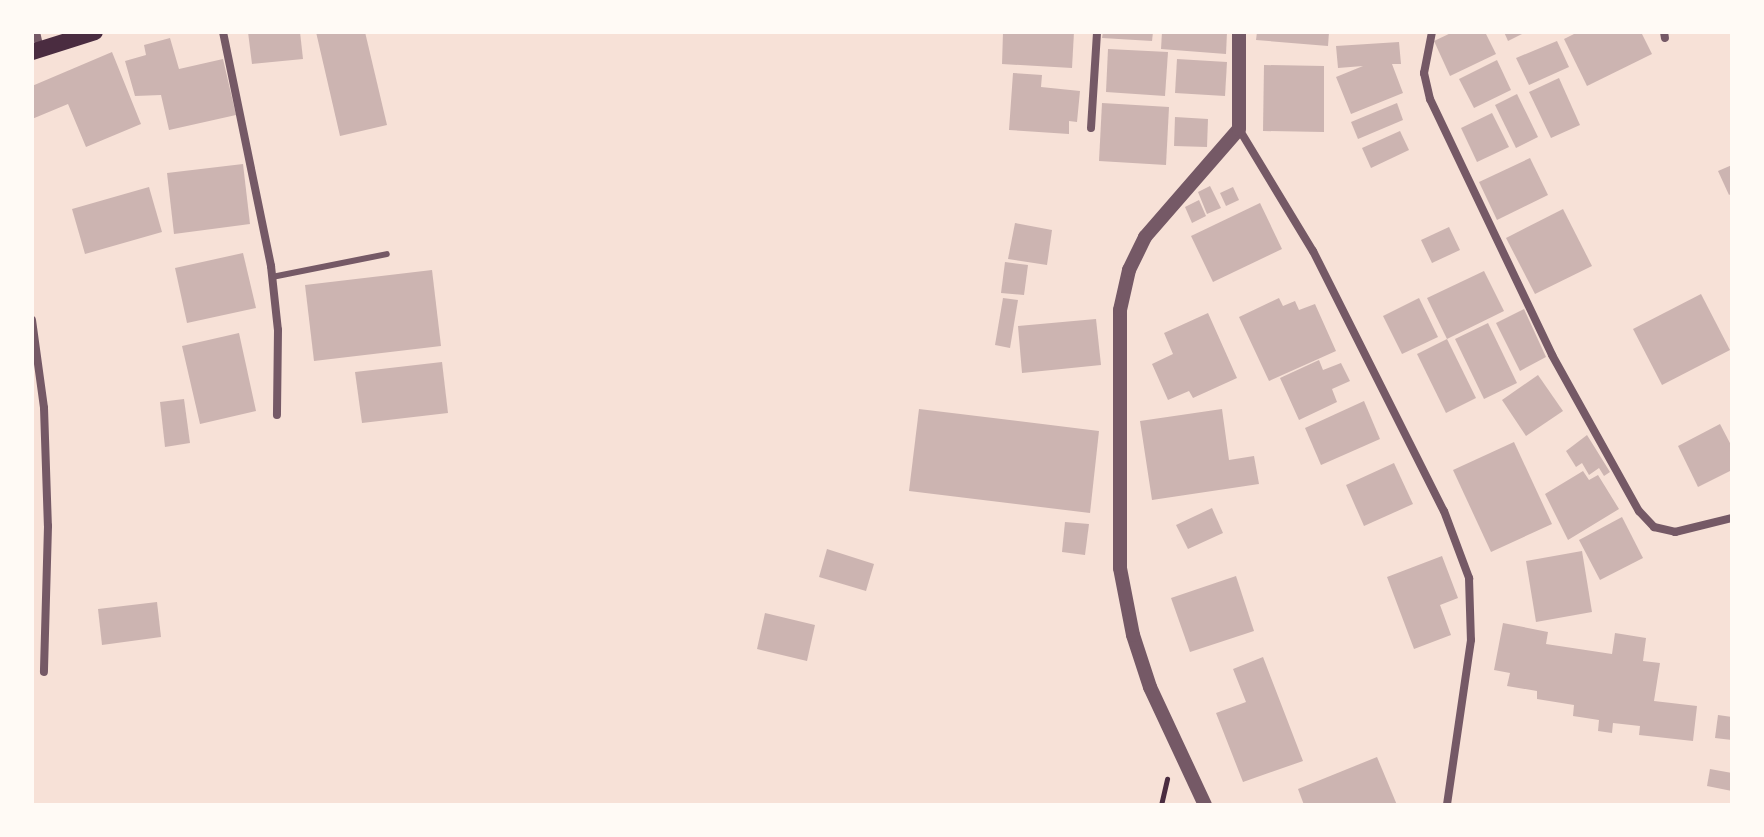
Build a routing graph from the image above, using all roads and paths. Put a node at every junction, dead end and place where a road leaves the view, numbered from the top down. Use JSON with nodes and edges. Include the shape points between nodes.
{"nodes":[{"id":1,"x":36,"y":32,"type":"edge"},
{"id":2,"x":95,"y":32,"type":"edge"},
{"id":3,"x":223,"y":32,"type":"edge"},
{"id":4,"x":1097,"y":32,"type":"edge"},
{"id":5,"x":1239,"y":32,"type":"edge"},
{"id":6,"x":1432,"y":32,"type":"edge"},
{"id":7,"x":36,"y":51,"type":"edge"},
{"id":8,"x":1091,"y":128,"type":"dead end"},
{"id":9,"x":1239,"y":129,"type":"junction"},
{"id":10,"x":387,"y":254,"type":"dead end"},
{"id":11,"x":272,"y":277,"type":"junction"},
{"id":12,"x":32,"y":320,"type":"edge"},
{"id":13,"x":277,"y":415,"type":"dead end"},
{"id":14,"x":1732,"y":518,"type":"edge"},
{"id":15,"x":44,"y":672,"type":"dead end"},
{"id":16,"x":1205,"y":805,"type":"edge"},
{"id":17,"x":1447,"y":805,"type":"edge"}],
"edges":[{"from":1,"to":7,"type":"street"},
{"from":2,"to":7,"type":"main road"},
{"from":3,"to":11,"type":"street","via":[[247,126]]},
{"from":4,"to":8,"type":"street"},
{"from":5,"to":9,"type":"street"},
{"from":6,"to":14,"type":"street","via":[[1424,73],[1430,99],[1552,355],[1639,511],[1654,527],[1675,532]]},
{"from":9,"to":16,"type":"street","via":[[1145,237],[1129,270],[1120,310],[1120,568],[1150,687]]},
{"from":9,"to":17,"type":"street","via":[[1313,251],[1439,501],[1465,565],[1473,614]]},
{"from":10,"to":11,"type":"lane"},
{"from":11,"to":13,"type":"street"},
{"from":12,"to":15,"type":"street","via":[[44,408]]}]}
